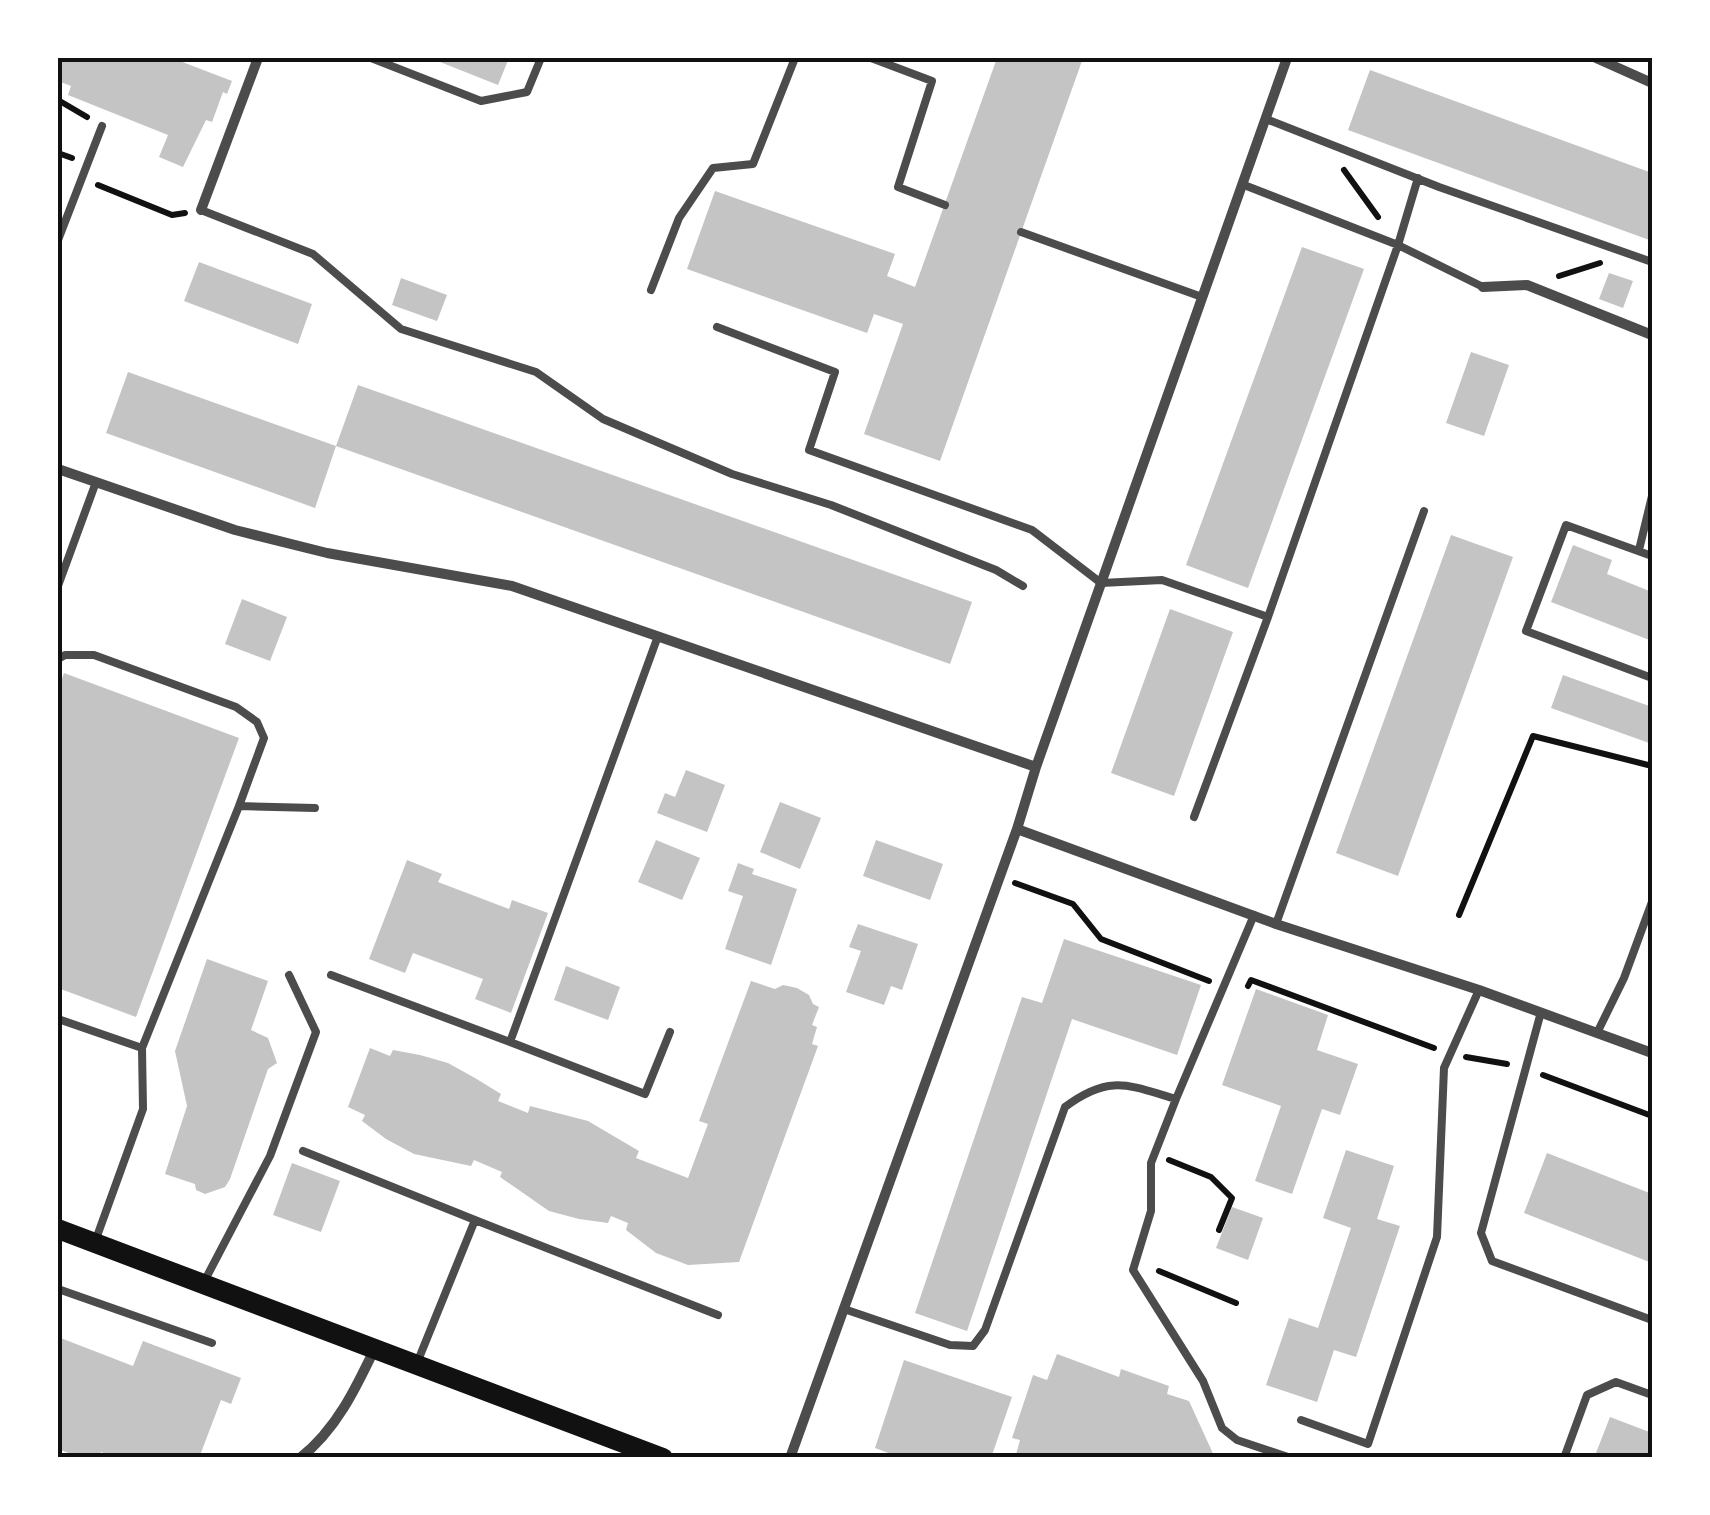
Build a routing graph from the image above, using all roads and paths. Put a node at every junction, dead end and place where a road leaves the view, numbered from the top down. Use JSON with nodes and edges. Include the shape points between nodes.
{"nodes":[{"id":1,"x":258,"y":58,"type":"edge"},
{"id":2,"x":371,"y":58,"type":"edge"},
{"id":3,"x":541,"y":58,"type":"edge"},
{"id":4,"x":795,"y":58,"type":"edge"},
{"id":5,"x":871,"y":58,"type":"edge"},
{"id":6,"x":1288,"y":58,"type":"edge"},
{"id":7,"x":1596,"y":58,"type":"edge"},
{"id":8,"x":1652,"y":82,"type":"edge"},
{"id":9,"x":58,"y":100,"type":"edge"},
{"id":10,"x":1266,"y":119,"type":"junction"},
{"id":11,"x":102,"y":126,"type":"joint"},
{"id":12,"x":1322,"y":141,"type":"junction"},
{"id":13,"x":1418,"y":178,"type":"junction"},
{"id":14,"x":83,"y":179,"type":"junction"},
{"id":15,"x":1244,"y":185,"type":"junction"},
{"id":16,"x":944,"y":205,"type":"dead end"},
{"id":17,"x":201,"y":210,"type":"junction"},
{"id":18,"x":1021,"y":232,"type":"dead end"},
{"id":19,"x":58,"y":240,"type":"edge"},
{"id":20,"x":1398,"y":245,"type":"junction"},
{"id":21,"x":1630,"y":254,"type":"junction"},
{"id":22,"x":1652,"y":262,"type":"edge"},
{"id":23,"x":1528,"y":285,"type":"junction"},
{"id":24,"x":1483,"y":287,"type":"joint"},
{"id":25,"x":651,"y":290,"type":"dead end"},
{"id":26,"x":1202,"y":297,"type":"junction"},
{"id":27,"x":717,"y":328,"type":"dead end"},
{"id":28,"x":1652,"y":334,"type":"edge"},
{"id":29,"x":58,"y":470,"type":"edge"},
{"id":30,"x":96,"y":482,"type":"junction"},
{"id":31,"x":1652,"y":496,"type":"edge"},
{"id":32,"x":1424,"y":512,"type":"dead end"},
{"id":33,"x":1639,"y":550,"type":"junction"},
{"id":34,"x":1652,"y":556,"type":"edge"},
{"id":35,"x":1102,"y":584,"type":"junction"},
{"id":36,"x":58,"y":586,"type":"edge"},
{"id":37,"x":1024,"y":586,"type":"dead end"},
{"id":38,"x":1268,"y":617,"type":"junction"},
{"id":39,"x":658,"y":636,"type":"junction"},
{"id":40,"x":58,"y":660,"type":"edge"},
{"id":41,"x":1652,"y":678,"type":"edge"},
{"id":42,"x":1652,"y":766,"type":"edge"},
{"id":43,"x":1036,"y":767,"type":"junction"},
{"id":44,"x":239,"y":806,"type":"junction"},
{"id":45,"x":315,"y":808,"type":"dead end"},
{"id":46,"x":1194,"y":817,"type":"dead end"},
{"id":47,"x":1017,"y":829,"type":"junction"},
{"id":48,"x":1000,"y":876,"type":"junction"},
{"id":49,"x":1652,"y":902,"type":"edge"},
{"id":50,"x":1254,"y":915,"type":"junction"},
{"id":51,"x":1459,"y":915,"type":"dead end"},
{"id":52,"x":1276,"y":924,"type":"junction"},
{"id":53,"x":289,"y":975,"type":"dead end"},
{"id":54,"x":331,"y":975,"type":"dead end"},
{"id":55,"x":1225,"y":987,"type":"junction"},
{"id":56,"x":1478,"y":990,"type":"junction"},
{"id":57,"x":1541,"y":1012,"type":"junction"},
{"id":58,"x":58,"y":1019,"type":"edge"},
{"id":59,"x":1598,"y":1031,"type":"junction"},
{"id":60,"x":670,"y":1032,"type":"dead end"},
{"id":61,"x":510,"y":1042,"type":"junction"},
{"id":62,"x":142,"y":1048,"type":"junction"},
{"id":63,"x":1652,"y":1052,"type":"edge"},
{"id":64,"x":1449,"y":1054,"type":"junction"},
{"id":65,"x":1525,"y":1068,"type":"junction"},
{"id":66,"x":1176,"y":1099,"type":"junction"},
{"id":67,"x":1652,"y":1116,"type":"edge"},
{"id":68,"x":1175,"y":1143,"type":"dead end"},
{"id":69,"x":303,"y":1150,"type":"dead end"},
{"id":70,"x":475,"y":1220,"type":"junction"},
{"id":71,"x":58,"y":1229,"type":"edge"},
{"id":72,"x":1220,"y":1230,"type":"dead end"},
{"id":73,"x":94,"y":1243,"type":"junction"},
{"id":74,"x":1153,"y":1258,"type":"dead end"},
{"id":75,"x":203,"y":1284,"type":"junction"},
{"id":76,"x":58,"y":1289,"type":"edge"},
{"id":77,"x":1236,"y":1303,"type":"dead end"},
{"id":78,"x":844,"y":1310,"type":"junction"},
{"id":79,"x":718,"y":1316,"type":"dead end"},
{"id":80,"x":1652,"y":1320,"type":"edge"},
{"id":81,"x":212,"y":1343,"type":"dead end"},
{"id":82,"x":375,"y":1348,"type":"junction"},
{"id":83,"x":416,"y":1364,"type":"junction"},
{"id":84,"x":1652,"y":1396,"type":"edge"},
{"id":85,"x":1301,"y":1420,"type":"dead end"},
{"id":86,"x":300,"y":1458,"type":"edge"},
{"id":87,"x":663,"y":1458,"type":"edge"},
{"id":88,"x":790,"y":1458,"type":"edge"},
{"id":89,"x":1291,"y":1458,"type":"edge"},
{"id":90,"x":1564,"y":1458,"type":"edge"}],
"edges":[{"from":1,"to":17,"type":"street"},
{"from":2,"to":3,"type":"lane","via":[[480,101],[527,92]]},
{"from":4,"to":25,"type":"lane","via":[[753,164],[713,168],[680,218]]},
{"from":5,"to":16,"type":"lane","via":[[932,81],[898,187]]},
{"from":6,"to":10,"type":"street"},
{"from":7,"to":8,"type":"street"},
{"from":9,"to":11,"type":"path"},
{"from":10,"to":12,"type":"lane"},
{"from":10,"to":15,"type":"street"},
{"from":11,"to":14,"type":"lane"},
{"from":12,"to":13,"type":"lane"},
{"from":12,"to":20,"type":"path"},
{"from":13,"to":20,"type":"lane"},
{"from":13,"to":21,"type":"lane"},
{"from":14,"to":17,"type":"path","via":[[172,215]]},
{"from":14,"to":19,"type":"lane"},
{"from":15,"to":20,"type":"lane"},
{"from":15,"to":26,"type":"street"},
{"from":17,"to":37,"type":"lane","via":[[313,254],[401,329],[536,372],[603,419]]},
{"from":18,"to":26,"type":"lane"},
{"from":20,"to":24,"type":"lane"},
{"from":20,"to":38,"type":"lane"},
{"from":21,"to":22,"type":"lane"},
{"from":21,"to":23,"type":"path"},
{"from":23,"to":24,"type":"street"},
{"from":23,"to":28,"type":"street"},
{"from":26,"to":35,"type":"street"},
{"from":27,"to":35,"type":"lane","via":[[835,372],[809,450],[1032,530]]},
{"from":29,"to":30,"type":"street"},
{"from":30,"to":36,"type":"lane"},
{"from":30,"to":39,"type":"street","via":[[234,530],[512,586]]},
{"from":31,"to":33,"type":"lane"},
{"from":32,"to":52,"type":"lane"},
{"from":33,"to":34,"type":"lane"},
{"from":33,"to":41,"type":"lane","via":[[1566,526],[1526,631]]},
{"from":35,"to":38,"type":"lane","via":[[1162,580]]},
{"from":35,"to":43,"type":"street"},
{"from":38,"to":46,"type":"lane"},
{"from":39,"to":43,"type":"street"},
{"from":39,"to":61,"type":"lane"},
{"from":40,"to":44,"type":"lane","via":[[94,655],[236,707],[257,722],[264,738]]},
{"from":42,"to":51,"type":"path","via":[[1533,736]]},
{"from":43,"to":47,"type":"street"},
{"from":44,"to":45,"type":"lane"},
{"from":44,"to":62,"type":"lane"},
{"from":47,"to":48,"type":"street"},
{"from":47,"to":50,"type":"street"},
{"from":48,"to":55,"type":"path","via":[[1072,904],[1101,939]]},
{"from":48,"to":78,"type":"street"},
{"from":49,"to":59,"type":"lane"},
{"from":50,"to":52,"type":"street"},
{"from":50,"to":55,"type":"lane"},
{"from":52,"to":56,"type":"street"},
{"from":53,"to":75,"type":"lane","via":[[316,1032],[270,1156]]},
{"from":54,"to":61,"type":"lane"},
{"from":55,"to":64,"type":"path","via":[[1243,995],[1251,980]]},
{"from":55,"to":66,"type":"lane"},
{"from":56,"to":57,"type":"street"},
{"from":56,"to":64,"type":"lane"},
{"from":57,"to":59,"type":"street"},
{"from":57,"to":65,"type":"lane"},
{"from":58,"to":62,"type":"lane"},
{"from":59,"to":63,"type":"street"},
{"from":60,"to":61,"type":"lane","via":[[646,1094]]},
{"from":62,"to":73,"type":"lane","via":[[143,1109]]},
{"from":64,"to":65,"type":"path"},
{"from":64,"to":85,"type":"lane","via":[[1437,1236],[1368,1444]]},
{"from":65,"to":67,"type":"path"},
{"from":65,"to":80,"type":"lane","via":[[1482,1234],[1492,1261]]},
{"from":66,"to":78,"type":"lane","via":[[1122,1082],[1085,1092],[1065,1107],[973,1346],[950,1345]]},
{"from":66,"to":89,"type":"lane","via":[[1151,1163],[1152,1211],[1133,1270],[1202,1381],[1222,1428],[1237,1440]]},
{"from":68,"to":72,"type":"path","via":[[1167,1160],[1210,1177],[1232,1198]]},
{"from":69,"to":70,"type":"lane"},
{"from":70,"to":79,"type":"lane"},
{"from":70,"to":83,"type":"lane"},
{"from":71,"to":73,"type":"main road"},
{"from":73,"to":75,"type":"main road"},
{"from":74,"to":77,"type":"path","via":[[1162,1275]]},
{"from":75,"to":82,"type":"main road"},
{"from":76,"to":81,"type":"lane"},
{"from":78,"to":88,"type":"street"},
{"from":82,"to":83,"type":"main road"},
{"from":82,"to":86,"type":"street","via":[[352,1396]]},
{"from":83,"to":87,"type":"main road"},
{"from":84,"to":90,"type":"lane","via":[[1616,1382],[1586,1395]]}]}
